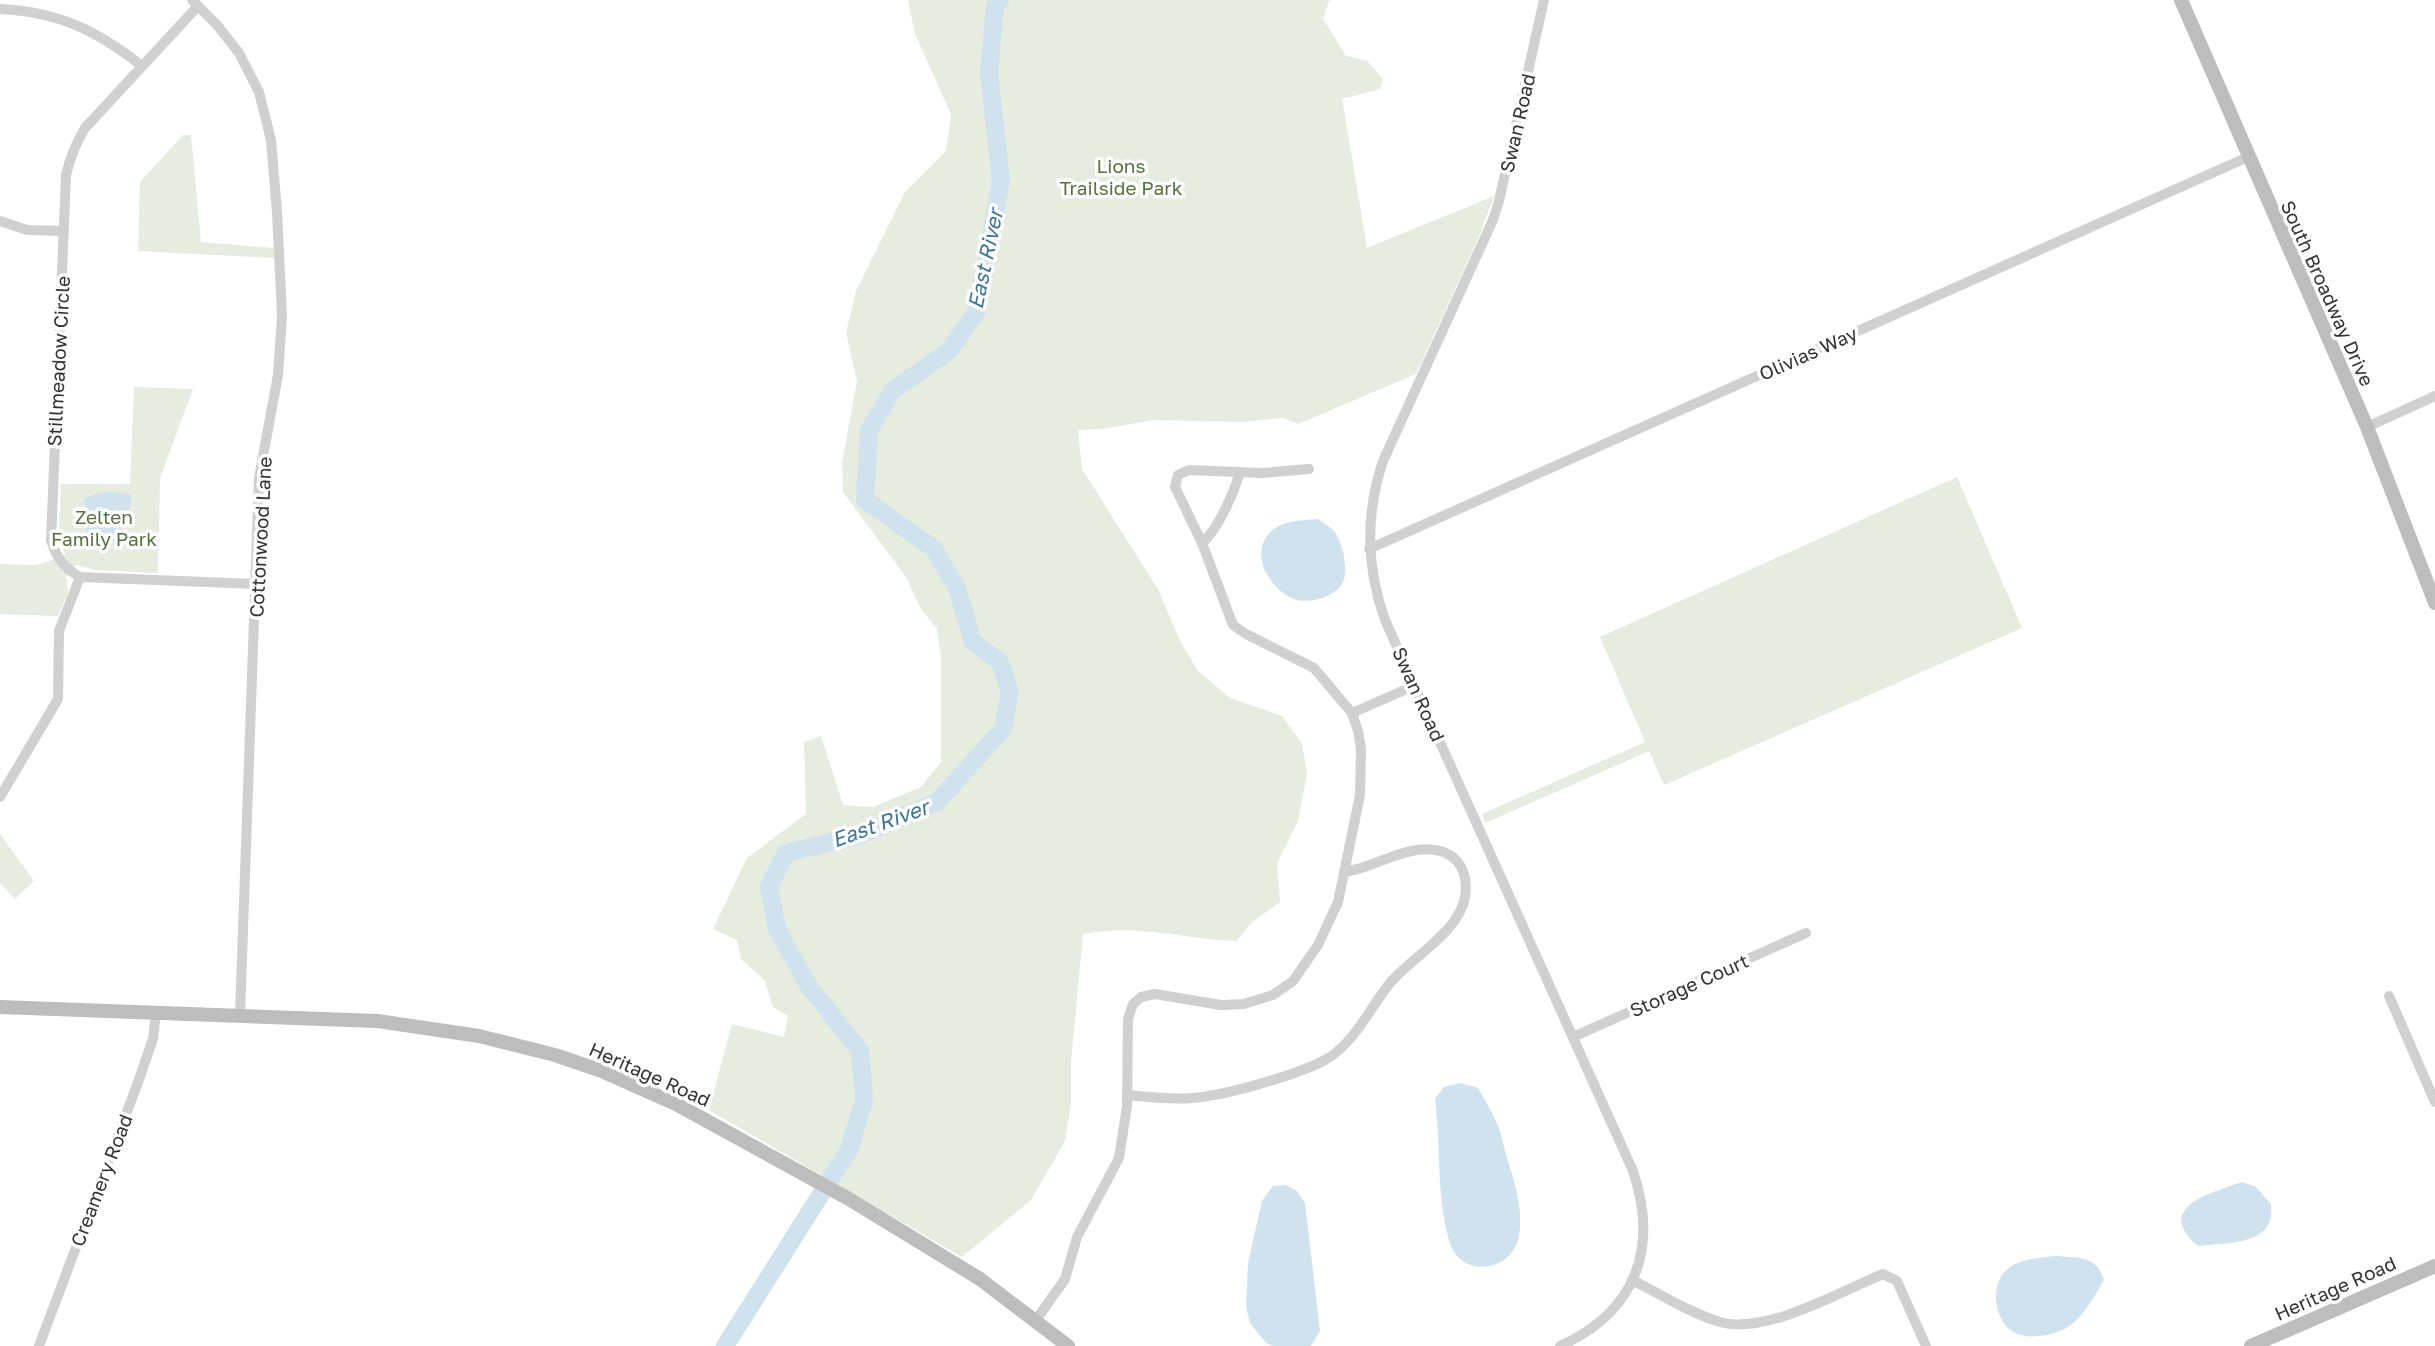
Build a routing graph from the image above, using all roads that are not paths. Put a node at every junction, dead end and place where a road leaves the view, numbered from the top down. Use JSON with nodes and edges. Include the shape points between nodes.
{"nodes":[{"id":1,"x":1544,"y":0,"type":"edge"},
{"id":2,"x":2181,"y":0,"type":"edge"},
{"id":3,"x":195,"y":3,"type":"edge"},
{"id":4,"x":0,"y":9,"type":"edge"},
{"id":5,"x":142,"y":66,"type":"junction"},
{"id":6,"x":2248,"y":157,"type":"junction"},
{"id":7,"x":0,"y":221,"type":"edge"},
{"id":8,"x":64,"y":232,"type":"junction"},
{"id":9,"x":2435,"y":396,"type":"edge"},
{"id":10,"x":2367,"y":427,"type":"junction"},
{"id":11,"x":1309,"y":468,"type":"dead end"},
{"id":12,"x":1240,"y":472,"type":"junction"},
{"id":13,"x":1202,"y":543,"type":"junction"},
{"id":14,"x":1369,"y":549,"type":"junction"},
{"id":15,"x":80,"y":576,"type":"junction"},
{"id":16,"x":256,"y":584,"type":"junction"},
{"id":17,"x":2435,"y":603,"type":"edge"},
{"id":18,"x":1416,"y":685,"type":"junction"},
{"id":19,"x":1352,"y":713,"type":"junction"},
{"id":20,"x":0,"y":797,"type":"edge"},
{"id":21,"x":1344,"y":872,"type":"junction"},
{"id":22,"x":1806,"y":933,"type":"dead end"},
{"id":23,"x":2389,"y":996,"type":"dead end"},
{"id":24,"x":0,"y":1007,"type":"edge"},
{"id":25,"x":156,"y":1012,"type":"junction"},
{"id":26,"x":240,"y":1015,"type":"junction"},
{"id":27,"x":1573,"y":1037,"type":"junction"},
{"id":28,"x":1128,"y":1095,"type":"junction"},
{"id":29,"x":2435,"y":1102,"type":"edge"},
{"id":30,"x":2435,"y":1266,"type":"edge"},
{"id":31,"x":1632,"y":1280,"type":"junction"},
{"id":32,"x":1036,"y":1320,"type":"junction"},
{"id":33,"x":39,"y":1346,"type":"edge"},
{"id":34,"x":1069,"y":1346,"type":"edge"},
{"id":35,"x":1560,"y":1346,"type":"edge"},
{"id":36,"x":1926,"y":1346,"type":"edge"},
{"id":37,"x":2251,"y":1346,"type":"edge"}],
"edges":[{"from":1,"to":14,"type":"street","name":"Swan Road","via":[[1493,220],[1383,461],[1372,501]]},
{"from":2,"to":6,"type":"main road","name":"South Broadway Drive"},
{"from":3,"to":5,"type":"street","name":"Stillmeadow Circle"},
{"from":3,"to":16,"type":"street","name":"Cottonwood Lane","via":[[239,53],[259,92],[274,159],[282,315],[278,375],[259,478]]},
{"from":4,"to":5,"type":"street","via":[[65,19],[104,38]]},
{"from":5,"to":8,"type":"street","name":"Stillmeadow Circle","via":[[76,144],[66,175]]},
{"from":6,"to":10,"type":"main road","name":"South Broadway Drive"},
{"from":6,"to":14,"type":"street","name":"Olivias Way"},
{"from":7,"to":8,"type":"street","via":[[27,230]]},
{"from":8,"to":15,"type":"street","name":"Stillmeadow Circle","via":[[51,540],[62,564]]},
{"from":9,"to":10,"type":"street"},
{"from":10,"to":17,"type":"main road","name":"South Broadway Drive"},
{"from":11,"to":12,"type":"street"},
{"from":12,"to":13,"type":"street","via":[[1211,534]]},
{"from":12,"to":13,"type":"street","via":[[1189,470],[1177,478],[1177,494]]},
{"from":13,"to":19,"type":"street","via":[[1233,625],[1314,668]]},
{"from":14,"to":18,"type":"street","name":"Swan Road","via":[[1379,603]]},
{"from":15,"to":16,"type":"street"},
{"from":15,"to":20,"type":"street","via":[[59,631],[58,699]]},
{"from":16,"to":26,"type":"street","name":"Cottonwood Lane"},
{"from":18,"to":19,"type":"street"},
{"from":18,"to":27,"type":"street","name":"Swan Road"},
{"from":19,"to":21,"type":"street","via":[[1359,737],[1362,783]]},
{"from":21,"to":28,"type":"street","via":[[1325,931],[1306,966],[1284,988],[1240,1005],[1155,994],[1135,1001],[1128,1020]]},
{"from":21,"to":28,"type":"street","via":[[1394,855],[1441,852],[1459,864],[1465,893],[1446,932],[1405,967],[1350,1038],[1329,1057],[1207,1096]]},
{"from":22,"to":27,"type":"street","name":"Storage Court"},
{"from":23,"to":29,"type":"street"},
{"from":24,"to":25,"type":"main road","name":"Heritage Road"},
{"from":25,"to":26,"type":"main road","name":"Heritage Road"},
{"from":25,"to":33,"type":"street","name":"Creamery Road","via":[[153,1039]]},
{"from":26,"to":32,"type":"main road","name":"Heritage Road","via":[[421,1026],[511,1043],[602,1071],[663,1098],[849,1199],[980,1279]]},
{"from":27,"to":31,"type":"street","name":"Swan Road","via":[[1641,1195],[1643,1246]]},
{"from":28,"to":32,"type":"street","via":[[1119,1158],[1077,1237],[1065,1279]]},
{"from":30,"to":37,"type":"main road","name":"Heritage Road"},
{"from":31,"to":35,"type":"street","name":"Swan Road","via":[[1606,1317]]},
{"from":31,"to":36,"type":"street","via":[[1713,1319],[1748,1325],[1772,1321],[1883,1274],[1897,1281]]},
{"from":32,"to":34,"type":"main road","name":"Heritage Road"}]}
